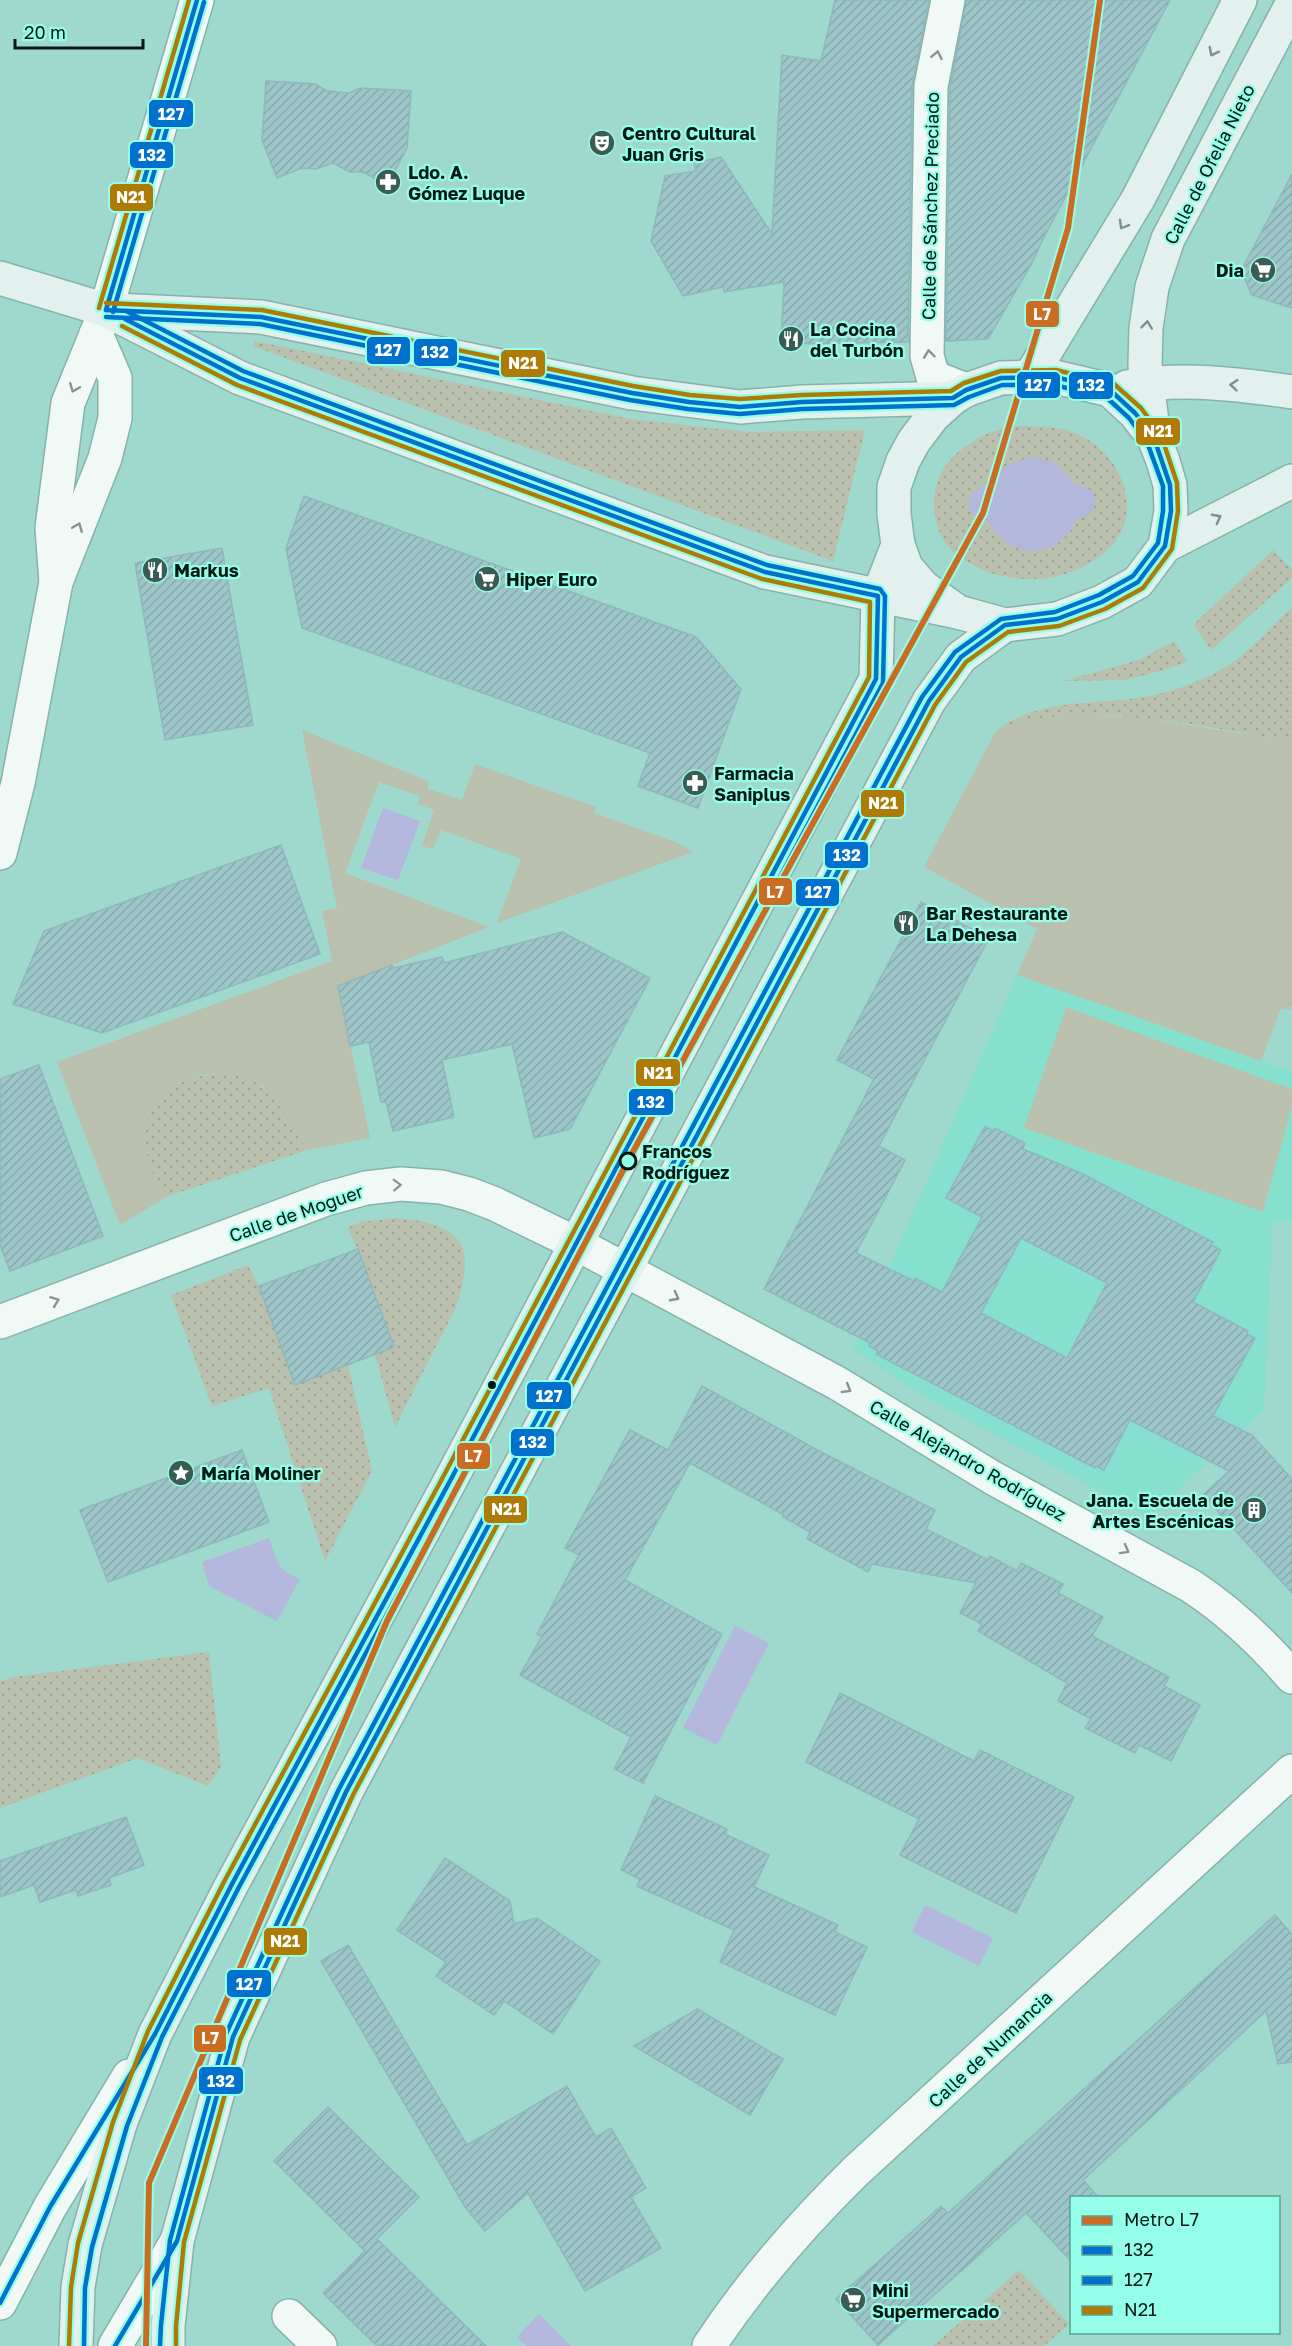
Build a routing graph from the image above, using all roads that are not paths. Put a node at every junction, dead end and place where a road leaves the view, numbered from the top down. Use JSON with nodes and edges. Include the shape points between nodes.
{"nodes":[{"id":1,"x":197,"y":0,"type":"edge"},
{"id":2,"x":948,"y":0,"type":"edge"},
{"id":3,"x":1240,"y":0,"type":"edge"},
{"id":4,"x":1292,"y":4,"type":"edge"},
{"id":5,"x":0,"y":278,"type":"edge"},
{"id":6,"x":101,"y":322,"type":"junction"},
{"id":7,"x":1030,"y":377,"type":"junction"},
{"id":8,"x":1148,"y":383,"type":"junction"},
{"id":9,"x":1110,"y":390,"type":"junction"},
{"id":10,"x":1292,"y":392,"type":"edge"},
{"id":11,"x":960,"y":394,"type":"junction"},
{"id":12,"x":1154,"y":438,"type":"junction"},
{"id":13,"x":1292,"y":480,"type":"edge"},
{"id":14,"x":898,"y":545,"type":"junction"},
{"id":15,"x":1165,"y":546,"type":"junction"},
{"id":16,"x":56,"y":582,"type":"junction"},
{"id":17,"x":878,"y":596,"type":"junction"},
{"id":18,"x":958,"y":612,"type":"junction"},
{"id":19,"x":1005,"y":625,"type":"junction"},
{"id":20,"x":0,"y":853,"type":"edge"},
{"id":21,"x":575,"y":1243,"type":"junction"},
{"id":22,"x":624,"y":1269,"type":"junction"},
{"id":23,"x":0,"y":1322,"type":"edge"},
{"id":24,"x":1292,"y":1677,"type":"edge"},
{"id":25,"x":1292,"y":1771,"type":"edge"},
{"id":26,"x":155,"y":2034,"type":"junction"},
{"id":27,"x":177,"y":2241,"type":"junction"},
{"id":28,"x":0,"y":2303,"type":"edge"},
{"id":29,"x":289,"y":2316,"type":"dead end"},
{"id":30,"x":723,"y":2341,"type":"edge"},
{"id":31,"x":76,"y":2346,"type":"edge"},
{"id":32,"x":115,"y":2346,"type":"edge"},
{"id":33,"x":168,"y":2346,"type":"edge"},
{"id":34,"x":320,"y":2346,"type":"edge"}],
"edges":[{"from":1,"to":6,"type":"street"},
{"from":11,"to":2,"type":"street","name":"Calle de Sánchez Preciado","one_way":true,"via":[[933,377],[927,356],[931,86]]},
{"from":3,"to":7,"type":"street","one_way":true,"via":[[1138,199]]},
{"from":8,"to":4,"type":"street","name":"Calle de Ofelia Nieto","one_way":true,"via":[[1146,328],[1152,287],[1168,239]]},
{"from":5,"to":6,"type":"street"},
{"from":6,"to":11,"type":"street","via":[[261,317],[632,393],[740,407]]},
{"from":6,"to":16,"type":"street","one_way":true,"via":[[68,403],[52,528]]},
{"from":16,"to":6,"type":"street","one_way":true,"via":[[105,458],[115,418],[115,378]]},
{"from":6,"to":17,"type":"street","via":[[240,378],[765,572]]},
{"from":7,"to":9,"type":"street","via":[[1055,377]]},
{"from":7,"to":11,"type":"street","via":[[1001,378]]},
{"from":8,"to":9,"type":"street"},
{"from":10,"to":8,"type":"street","one_way":true,"via":[[1192,381]]},
{"from":8,"to":12,"type":"street","name":"Calle de Ofelia Nieto"},
{"from":9,"to":12,"type":"street"},
{"from":11,"to":14,"type":"street","via":[[933,417],[903,461],[894,487]]},
{"from":12,"to":15,"type":"street","via":[[1170,484],[1171,511]]},
{"from":15,"to":13,"type":"street","one_way":true},
{"from":14,"to":17,"type":"street"},
{"from":14,"to":18,"type":"street","via":[[906,567],[923,586]]},
{"from":15,"to":19,"type":"street","via":[[1138,582],[1102,602],[1057,619]]},
{"from":16,"to":20,"type":"street","via":[[18,783]]},
{"from":17,"to":18,"type":"street"},
{"from":17,"to":21,"type":"street","via":[[876,679]]},
{"from":18,"to":19,"type":"street"},
{"from":19,"to":22,"type":"street","via":[[961,657],[929,700]]},
{"from":21,"to":22,"type":"street","name":"Calle de Moguer"},
{"from":23,"to":21,"type":"street","name":"Calle de Moguer","one_way":true,"via":[[326,1198],[366,1188],[401,1184],[469,1194]]},
{"from":21,"to":26,"type":"street"},
{"from":22,"to":24,"type":"street","name":"Calle Alejandro Rodríguez","one_way":true,"via":[[837,1383],[993,1478],[1191,1586],[1250,1632]]},
{"from":22,"to":27,"type":"street","via":[[346,1792],[262,1973],[233,2037]]},
{"from":25,"to":30,"type":"street","name":"Calle de Numancia","via":[[811,2216],[756,2279]]},
{"from":26,"to":28,"type":"street","via":[[50,2207]]},
{"from":26,"to":31,"type":"street","via":[[120,2124],[85,2245],[78,2287]]},
{"from":27,"to":32,"type":"street"},
{"from":27,"to":33,"type":"street"},
{"from":29,"to":34,"type":"street"}]}
